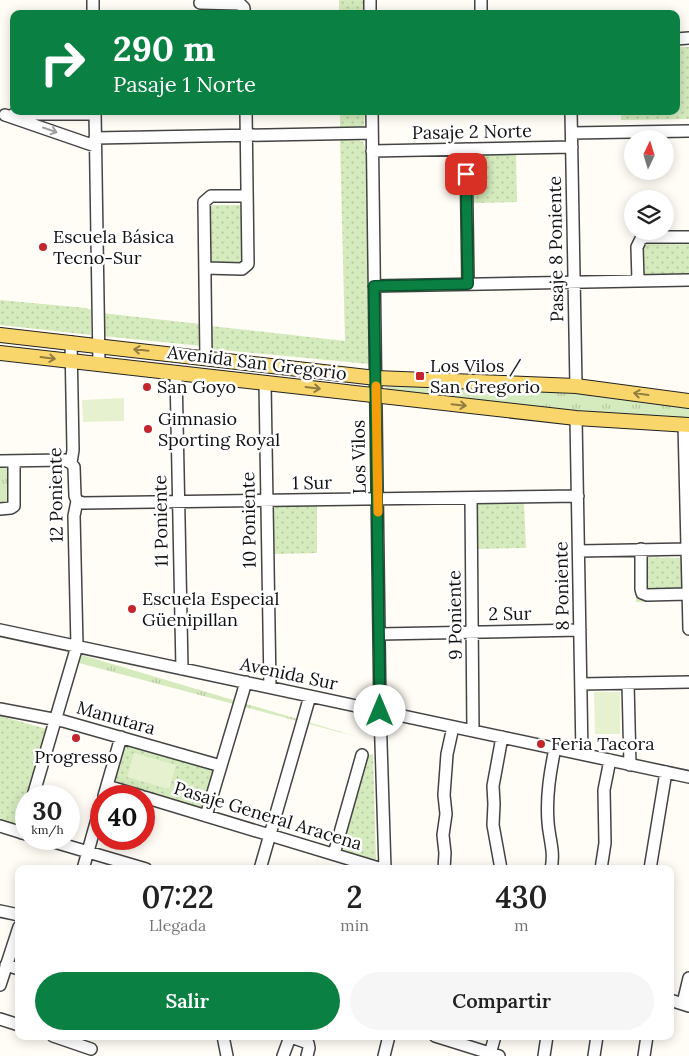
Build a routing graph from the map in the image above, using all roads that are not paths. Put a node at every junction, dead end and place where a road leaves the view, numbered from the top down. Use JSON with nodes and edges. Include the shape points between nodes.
{"nodes":[{"id":1,"x":200,"y":6,"type":"edge"},
{"id":2,"x":244,"y":10,"type":"edge"},
{"id":3,"x":3,"y":114,"type":"edge"},
{"id":4,"x":95,"y":115,"type":"edge"},
{"id":5,"x":246,"y":115,"type":"edge"},
{"id":6,"x":372,"y":115,"type":"edge"},
{"id":7,"x":571,"y":115,"type":"edge"},
{"id":8,"x":689,"y":131,"type":"edge"},
{"id":9,"x":372,"y":133,"type":"junction"},
{"id":10,"x":572,"y":133,"type":"junction"},
{"id":11,"x":246,"y":135,"type":"junction"},
{"id":12,"x":95,"y":142,"type":"junction"},
{"id":13,"x":572,"y":147,"type":"junction"},
{"id":14,"x":466,"y":149,"type":"junction"},
{"id":15,"x":372,"y":151,"type":"junction"},
{"id":16,"x":247,"y":196,"type":"junction"},
{"id":17,"x":689,"y":237,"type":"edge"},
{"id":18,"x":205,"y":268,"type":"junction"},
{"id":19,"x":689,"y":280,"type":"edge"},
{"id":20,"x":638,"y":281,"type":"junction"},
{"id":21,"x":574,"y":282,"type":"junction"},
{"id":22,"x":468,"y":284,"type":"junction"},
{"id":23,"x":374,"y":286,"type":"junction"},
{"id":24,"x":0,"y":335,"type":"edge"},
{"id":25,"x":71,"y":342,"type":"junction"},
{"id":26,"x":98,"y":346,"type":"junction"},
{"id":27,"x":0,"y":353,"type":"edge"},
{"id":28,"x":206,"y":358,"type":"junction"},
{"id":29,"x":72,"y":361,"type":"junction"},
{"id":30,"x":99,"y":364,"type":"junction"},
{"id":31,"x":176,"y":372,"type":"junction"},
{"id":32,"x":376,"y":378,"type":"junction"},
{"id":33,"x":264,"y":383,"type":"junction"},
{"id":34,"x":576,"y":386,"type":"junction"},
{"id":35,"x":376,"y":395,"type":"junction"},
{"id":36,"x":689,"y":401,"type":"edge"},
{"id":37,"x":576,"y":418,"type":"junction"},
{"id":38,"x":687,"y":424,"type":"edge"},
{"id":39,"x":14,"y":461,"type":"junction"},
{"id":40,"x":0,"y":462,"type":"edge"},
{"id":41,"x":71,"y":463,"type":"junction"},
{"id":42,"x":578,"y":496,"type":"junction"},
{"id":43,"x":471,"y":498,"type":"junction"},
{"id":44,"x":378,"y":499,"type":"junction"},
{"id":45,"x":77,"y":501,"type":"junction"},
{"id":46,"x":266,"y":501,"type":"junction"},
{"id":47,"x":178,"y":502,"type":"junction"},
{"id":48,"x":0,"y":509,"type":"edge"},
{"id":49,"x":641,"y":549,"type":"junction"},
{"id":50,"x":688,"y":549,"type":"edge"},
{"id":51,"x":579,"y":551,"type":"junction"},
{"id":52,"x":688,"y":594,"type":"edge"},
{"id":53,"x":689,"y":629,"type":"edge"},
{"id":54,"x":0,"y":630,"type":"edge"},
{"id":55,"x":580,"y":630,"type":"junction"},
{"id":56,"x":472,"y":632,"type":"junction"},
{"id":57,"x":380,"y":634,"type":"junction"},
{"id":58,"x":77,"y":646,"type":"junction"},
{"id":59,"x":182,"y":669,"type":"junction"},
{"id":60,"x":246,"y":682,"type":"junction"},
{"id":61,"x":689,"y":682,"type":"edge"},
{"id":62,"x":628,"y":683,"type":"junction"},
{"id":63,"x":581,"y":684,"type":"junction"},
{"id":64,"x":270,"y":688,"type":"junction"},
{"id":65,"x":310,"y":696,"type":"junction"},
{"id":66,"x":0,"y":709,"type":"edge"},
{"id":67,"x":380,"y":711,"type":"junction"},
{"id":68,"x":55,"y":720,"type":"junction"},
{"id":69,"x":454,"y":727,"type":"junction"},
{"id":70,"x":474,"y":731,"type":"junction"},
{"id":71,"x":121,"y":737,"type":"junction"},
{"id":72,"x":502,"y":737,"type":"junction"},
{"id":73,"x":555,"y":748,"type":"junction"},
{"id":74,"x":582,"y":754,"type":"junction"},
{"id":75,"x":362,"y":755,"type":"dead end"},
{"id":76,"x":610,"y":760,"type":"junction"},
{"id":77,"x":630,"y":765,"type":"junction"},
{"id":78,"x":221,"y":766,"type":"junction"},
{"id":79,"x":666,"y":772,"type":"junction"},
{"id":80,"x":689,"y":777,"type":"edge"},
{"id":81,"x":36,"y":785,"type":"edge"},
{"id":82,"x":107,"y":785,"type":"edge"},
{"id":83,"x":155,"y":801,"type":"edge"},
{"id":84,"x":206,"y":816,"type":"junction"},
{"id":85,"x":0,"y":826,"type":"edge"},
{"id":86,"x":15,"y":830,"type":"edge"},
{"id":87,"x":270,"y":835,"type":"junction"},
{"id":88,"x":90,"y":845,"type":"edge"},
{"id":89,"x":80,"y":850,"type":"edge"},
{"id":90,"x":88,"y":852,"type":"junction"},
{"id":91,"x":334,"y":854,"type":"junction"},
{"id":92,"x":84,"y":865,"type":"edge"},
{"id":93,"x":132,"y":865,"type":"edge"},
{"id":94,"x":261,"y":865,"type":"edge"},
{"id":95,"x":370,"y":865,"type":"edge"},
{"id":96,"x":383,"y":865,"type":"edge"},
{"id":97,"x":444,"y":865,"type":"edge"},
{"id":98,"x":500,"y":865,"type":"edge"},
{"id":99,"x":551,"y":865,"type":"edge"},
{"id":100,"x":602,"y":865,"type":"edge"},
{"id":101,"x":651,"y":865,"type":"edge"},
{"id":102,"x":0,"y":911,"type":"edge"},
{"id":103,"x":15,"y":914,"type":"edge"},
{"id":104,"x":15,"y":939,"type":"edge"},
{"id":105,"x":6,"y":965,"type":"junction"},
{"id":106,"x":15,"y":968,"type":"edge"},
{"id":107,"x":689,"y":978,"type":"edge"},
{"id":108,"x":0,"y":985,"type":"edge"},
{"id":109,"x":686,"y":1004,"type":"edge"},
{"id":110,"x":0,"y":1019,"type":"edge"},
{"id":111,"x":15,"y":1024,"type":"edge"},
{"id":112,"x":65,"y":1040,"type":"edge"},
{"id":113,"x":224,"y":1040,"type":"edge"},
{"id":114,"x":288,"y":1040,"type":"edge"},
{"id":115,"x":298,"y":1040,"type":"edge"},
{"id":116,"x":388,"y":1040,"type":"edge"},
{"id":117,"x":449,"y":1040,"type":"edge"},
{"id":118,"x":495,"y":1040,"type":"edge"},
{"id":119,"x":547,"y":1040,"type":"edge"},
{"id":120,"x":596,"y":1040,"type":"edge"},
{"id":121,"x":646,"y":1040,"type":"edge"},
{"id":122,"x":91,"y":1049,"type":"dead end"},
{"id":123,"x":495,"y":1055,"type":"edge"},
{"id":124,"x":226,"y":1056,"type":"edge"},
{"id":125,"x":284,"y":1056,"type":"edge"},
{"id":126,"x":306,"y":1056,"type":"edge"},
{"id":127,"x":384,"y":1056,"type":"edge"},
{"id":128,"x":544,"y":1056,"type":"edge"},
{"id":129,"x":594,"y":1056,"type":"edge"},
{"id":130,"x":644,"y":1056,"type":"edge"}],
"edges":[{"from":1,"to":2,"type":"street","via":[[240,4]]},
{"from":3,"to":12,"type":"street","one_way":true},
{"from":4,"to":12,"type":"street"},
{"from":5,"to":11,"type":"street"},
{"from":6,"to":9,"type":"street","name":"Los Vilos"},
{"from":7,"to":10,"type":"street","name":"Pasaje 8 Poniente"},
{"from":8,"to":10,"type":"street"},
{"from":9,"to":11,"type":"street"},
{"from":9,"to":15,"type":"street","name":"Los Vilos"},
{"from":10,"to":13,"type":"street","name":"Pasaje 8 Poniente"},
{"from":11,"to":12,"type":"street"},
{"from":11,"to":16,"type":"street"},
{"from":12,"to":26,"type":"street"},
{"from":13,"to":14,"type":"street","name":"Pasaje 2 Norte"},
{"from":13,"to":21,"type":"street","name":"Pasaje 8 Poniente"},
{"from":14,"to":15,"type":"street","name":"Pasaje 2 Norte"},
{"from":14,"to":22,"type":"street"},
{"from":15,"to":23,"type":"street","name":"Los Vilos"},
{"from":16,"to":18,"type":"street","via":[[211,196],[205,200]]},
{"from":16,"to":18,"type":"street","via":[[248,264],[242,269]]},
{"from":17,"to":20,"type":"street","via":[[641,239],[637,247]]},
{"from":18,"to":28,"type":"street"},
{"from":19,"to":20,"type":"street"},
{"from":20,"to":21,"type":"street"},
{"from":21,"to":22,"type":"street"},
{"from":21,"to":34,"type":"street","name":"Pasaje 8 Poniente"},
{"from":22,"to":23,"type":"street"},
{"from":23,"to":32,"type":"street","name":"Los Vilos"},
{"from":24,"to":25,"type":"main road","name":"Avenida San Gregorio"},
{"from":25,"to":26,"type":"main road","name":"Avenida San Gregorio"},
{"from":25,"to":29,"type":"street","name":"12 Poniente"},
{"from":28,"to":26,"type":"main road","name":"Avenida San Gregorio","one_way":true},
{"from":26,"to":30,"type":"street"},
{"from":27,"to":29,"type":"main road","name":"Avenida San Gregorio","one_way":true},
{"from":28,"to":32,"type":"main road","name":"Avenida San Gregorio"},
{"from":29,"to":30,"type":"main road","name":"Avenida San Gregorio"},
{"from":29,"to":41,"type":"street","name":"12 Poniente"},
{"from":30,"to":31,"type":"main road","name":"Avenida San Gregorio"},
{"from":31,"to":33,"type":"main road","name":"Avenida San Gregorio"},
{"from":31,"to":47,"type":"street","name":"11 Poniente"},
{"from":32,"to":34,"type":"main road","name":"Avenida San Gregorio"},
{"from":32,"to":35,"type":"street","name":"Los Vilos"},
{"from":33,"to":35,"type":"main road","name":"Avenida San Gregorio","one_way":true},
{"from":33,"to":46,"type":"street","name":"10 Poniente"},
{"from":36,"to":34,"type":"main road","name":"Avenida San Gregorio","one_way":true},
{"from":35,"to":37,"type":"main road","name":"Avenida San Gregorio","one_way":true},
{"from":35,"to":44,"type":"street","name":"Los Vilos"},
{"from":37,"to":38,"type":"main road","name":"Avenida San Gregorio"},
{"from":37,"to":42,"type":"street","name":"8 Poniente"},
{"from":38,"to":50,"type":"street"},
{"from":39,"to":40,"type":"street"},
{"from":39,"to":41,"type":"street","via":[[66,460]]},
{"from":39,"to":48,"type":"street","via":[[14,506]]},
{"from":41,"to":45,"type":"street","name":"12 Poniente"},
{"from":42,"to":43,"type":"street","name":"1 Sur"},
{"from":42,"to":51,"type":"street","name":"8 Poniente"},
{"from":43,"to":44,"type":"street","name":"1 Sur"},
{"from":43,"to":56,"type":"street","name":"9 Poniente"},
{"from":44,"to":46,"type":"street","name":"1 Sur"},
{"from":44,"to":57,"type":"street","name":"Los Vilos"},
{"from":45,"to":47,"type":"street","name":"1 Sur"},
{"from":45,"to":58,"type":"street","name":"12 Poniente","via":[[74,516]]},
{"from":46,"to":47,"type":"street","name":"1 Sur"},
{"from":46,"to":64,"type":"street","name":"10 Poniente"},
{"from":47,"to":59,"type":"street","name":"11 Poniente"},
{"from":49,"to":50,"type":"street"},
{"from":49,"to":51,"type":"street"},
{"from":49,"to":52,"type":"street","via":[[642,593]]},
{"from":50,"to":52,"type":"street"},
{"from":51,"to":55,"type":"street","name":"8 Poniente"},
{"from":52,"to":53,"type":"street"},
{"from":54,"to":58,"type":"street","name":"Avenida Sur"},
{"from":55,"to":56,"type":"street","name":"2 Sur"},
{"from":55,"to":63,"type":"street","name":"8 Poniente"},
{"from":56,"to":57,"type":"street","name":"2 Sur"},
{"from":56,"to":70,"type":"street","name":"9 Poniente"},
{"from":57,"to":67,"type":"street","name":"Los Vilos"},
{"from":58,"to":59,"type":"street","name":"Avenida Sur"},
{"from":58,"to":68,"type":"street","name":"12 Poniente"},
{"from":59,"to":60,"type":"street","name":"Avenida Sur"},
{"from":60,"to":64,"type":"street","name":"Avenida Sur"},
{"from":60,"to":78,"type":"street"},
{"from":61,"to":62,"type":"street"},
{"from":62,"to":63,"type":"street"},
{"from":62,"to":77,"type":"street"},
{"from":63,"to":74,"type":"street","name":"8 Poniente"},
{"from":64,"to":65,"type":"street","name":"Avenida Sur"},
{"from":65,"to":67,"type":"street","name":"Avenida Sur"},
{"from":65,"to":87,"type":"street"},
{"from":66,"to":68,"type":"street","name":"Manutara"},
{"from":67,"to":69,"type":"street","name":"Avenida Sur"},
{"from":67,"to":96,"type":"street","name":"Los Vilos"},
{"from":68,"to":71,"type":"street","name":"Manutara"},
{"from":68,"to":81,"type":"street","name":"12 Poniente"},
{"from":69,"to":70,"type":"street","name":"Avenida Sur"},
{"from":69,"to":97,"type":"street","via":[[447,754],[444,795]]},
{"from":70,"to":72,"type":"street","name":"Avenida Sur"},
{"from":71,"to":78,"type":"street","name":"Manutara"},
{"from":71,"to":82,"type":"street"},
{"from":72,"to":73,"type":"street","name":"Avenida Sur"},
{"from":72,"to":98,"type":"street","via":[[493,786],[493,825]]},
{"from":73,"to":74,"type":"street","name":"Avenida Sur"},
{"from":73,"to":99,"type":"street","via":[[548,789]]},
{"from":74,"to":76,"type":"street","name":"Avenida Sur"},
{"from":75,"to":91,"type":"street"},
{"from":76,"to":77,"type":"street","name":"Avenida Sur"},
{"from":76,"to":100,"type":"street","via":[[604,790],[605,843]]},
{"from":77,"to":79,"type":"street","name":"Avenida Sur"},
{"from":78,"to":84,"type":"street"},
{"from":79,"to":80,"type":"street","name":"Avenida Sur"},
{"from":79,"to":101,"type":"street"},
{"from":83,"to":84,"type":"street","name":"Pasaje General Aracena"},
{"from":84,"to":87,"type":"street","name":"Pasaje General Aracena"},
{"from":85,"to":86,"type":"street"},
{"from":87,"to":91,"type":"street","name":"Pasaje General Aracena"},
{"from":87,"to":94,"type":"street"},
{"from":88,"to":90,"type":"street"},
{"from":89,"to":90,"type":"street"},
{"from":90,"to":92,"type":"street"},
{"from":90,"to":93,"type":"street"},
{"from":91,"to":95,"type":"street","name":"Pasaje General Aracena"},
{"from":102,"to":103,"type":"street"},
{"from":104,"to":105,"type":"street"},
{"from":105,"to":106,"type":"street"},
{"from":105,"to":108,"type":"street"},
{"from":107,"to":109,"type":"street"},
{"from":110,"to":111,"type":"street"},
{"from":112,"to":122,"type":"street"},
{"from":113,"to":124,"type":"street"},
{"from":114,"to":125,"type":"street"},
{"from":115,"to":126,"type":"street","via":[[308,1043]]},
{"from":116,"to":127,"type":"street"},
{"from":117,"to":123,"type":"street"},
{"from":118,"to":123,"type":"street"},
{"from":119,"to":128,"type":"street"},
{"from":120,"to":129,"type":"street"},
{"from":121,"to":130,"type":"street"}]}
